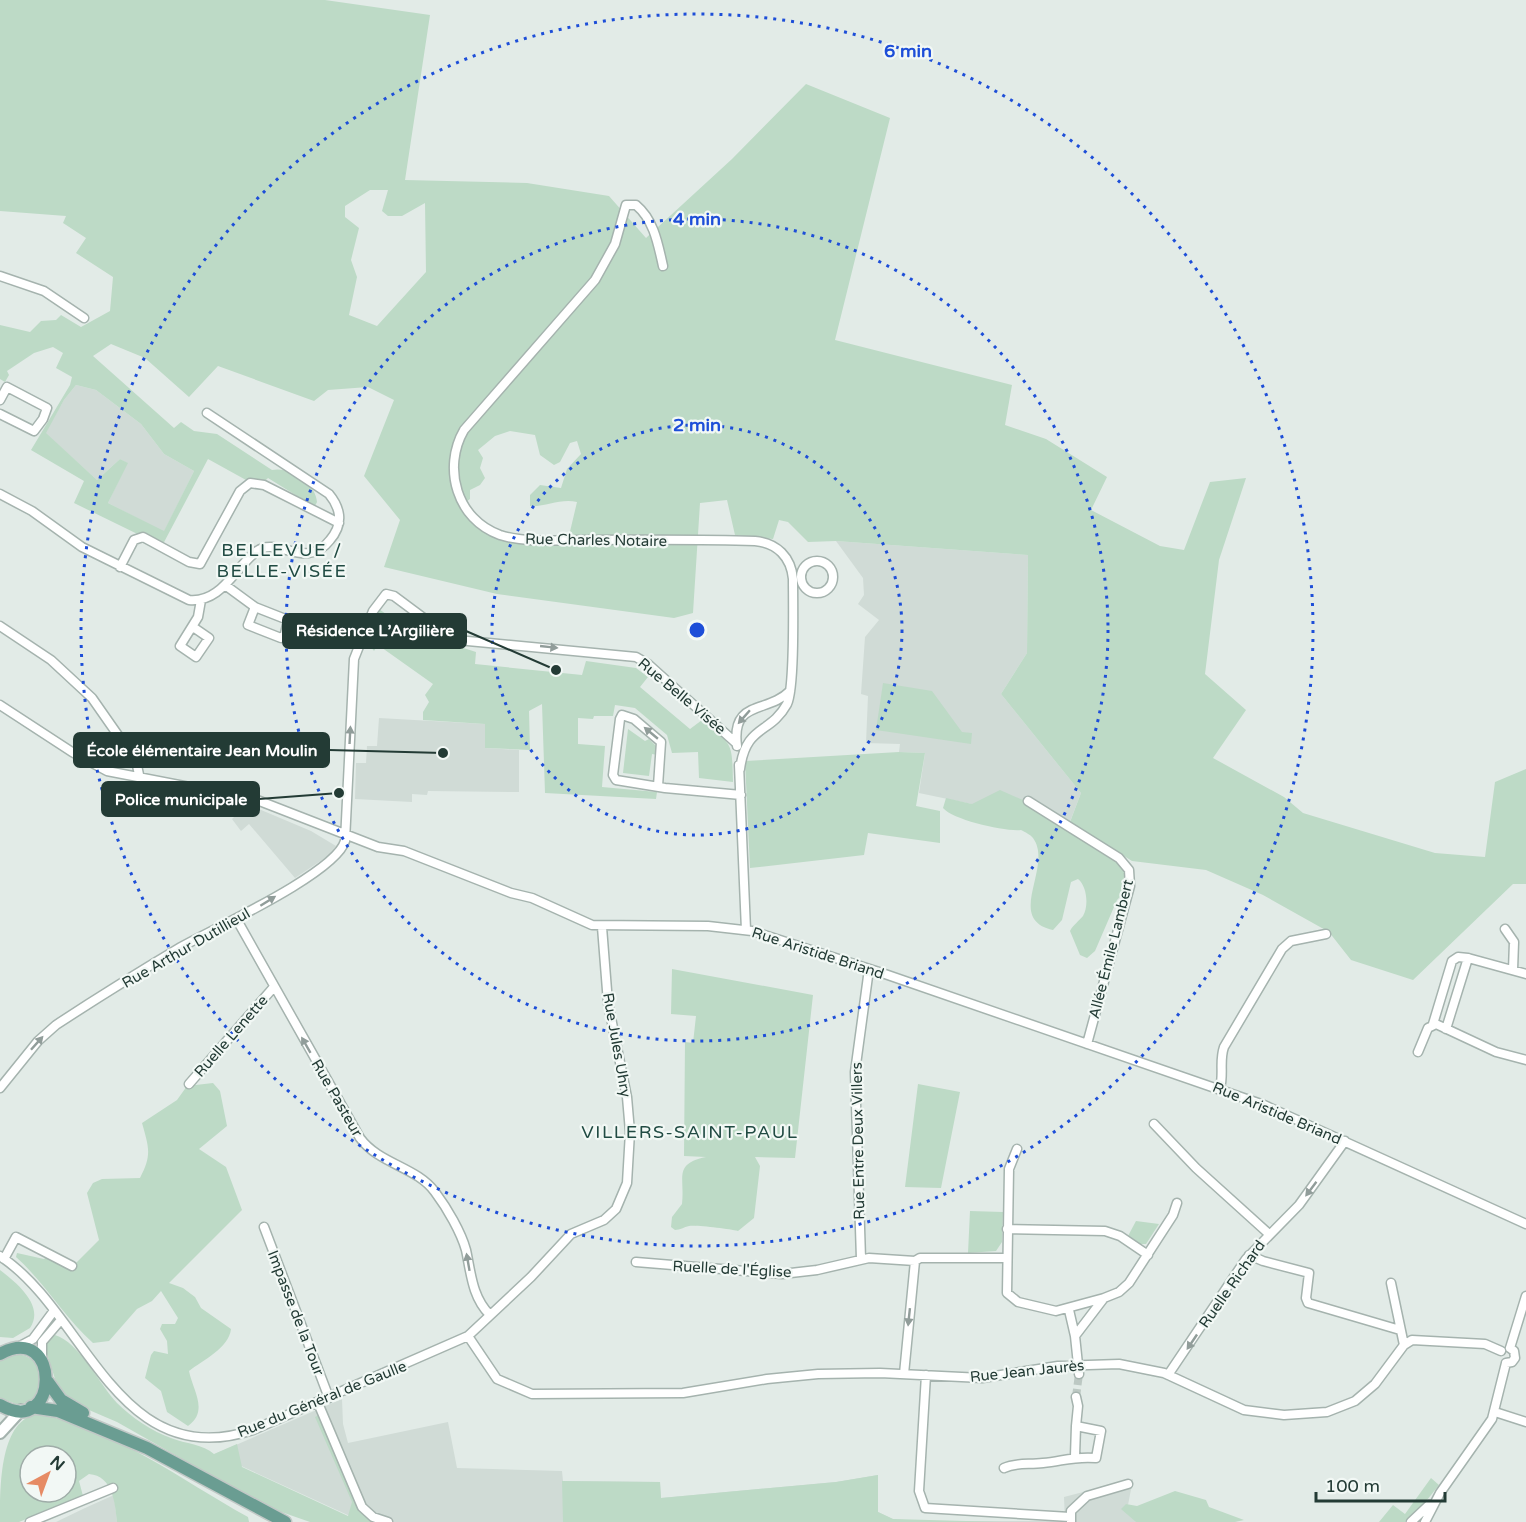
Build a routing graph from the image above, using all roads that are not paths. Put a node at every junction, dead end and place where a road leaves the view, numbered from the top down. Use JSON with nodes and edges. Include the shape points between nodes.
{"nodes":[{"id":1,"x":663,"y":266,"type":"dead end"},
{"id":2,"x":0,"y":276,"type":"edge"},
{"id":3,"x":84,"y":318,"type":"dead end"},
{"id":4,"x":0,"y":400,"type":"edge"},
{"id":5,"x":207,"y":413,"type":"dead end"},
{"id":6,"x":0,"y":414,"type":"edge"},
{"id":7,"x":0,"y":494,"type":"edge"},
{"id":8,"x":339,"y":523,"type":"junction"},
{"id":9,"x":120,"y":567,"type":"junction"},
{"id":10,"x":225,"y":585,"type":"junction"},
{"id":11,"x":201,"y":600,"type":"junction"},
{"id":12,"x":255,"y":608,"type":"junction"},
{"id":13,"x":0,"y":626,"type":"edge"},
{"id":14,"x":193,"y":627,"type":"dead end"},
{"id":15,"x":790,"y":691,"type":"junction"},
{"id":16,"x":0,"y":705,"type":"edge"},
{"id":17,"x":759,"y":706,"type":"junction"},
{"id":18,"x":777,"y":716,"type":"junction"},
{"id":19,"x":736,"y":743,"type":"junction"},
{"id":20,"x":740,"y":769,"type":"junction"},
{"id":21,"x":140,"y":779,"type":"junction"},
{"id":22,"x":658,"y":786,"type":"junction"},
{"id":23,"x":741,"y":795,"type":"junction"},
{"id":24,"x":1028,"y":801,"type":"dead end"},
{"id":25,"x":345,"y":835,"type":"junction"},
{"id":26,"x":237,"y":920,"type":"junction"},
{"id":27,"x":602,"y":927,"type":"junction"},
{"id":28,"x":1505,"y":929,"type":"dead end"},
{"id":29,"x":746,"y":930,"type":"junction"},
{"id":30,"x":1326,"y":934,"type":"dead end"},
{"id":31,"x":1468,"y":958,"type":"junction"},
{"id":32,"x":869,"y":969,"type":"junction"},
{"id":33,"x":1513,"y":970,"type":"junction"},
{"id":34,"x":1526,"y":974,"type":"edge"},
{"id":35,"x":273,"y":988,"type":"junction"},
{"id":36,"x":1433,"y":1024,"type":"junction"},
{"id":37,"x":1446,"y":1029,"type":"junction"},
{"id":38,"x":1087,"y":1044,"type":"junction"},
{"id":39,"x":1418,"y":1052,"type":"dead end"},
{"id":40,"x":1526,"y":1060,"type":"edge"},
{"id":41,"x":189,"y":1084,"type":"dead end"},
{"id":42,"x":0,"y":1088,"type":"edge"},
{"id":43,"x":1220,"y":1088,"type":"junction"},
{"id":44,"x":1154,"y":1124,"type":"dead end"},
{"id":45,"x":1345,"y":1141,"type":"junction"},
{"id":46,"x":1017,"y":1149,"type":"dead end"},
{"id":47,"x":1177,"y":1203,"type":"dead end"},
{"id":48,"x":1526,"y":1224,"type":"edge"},
{"id":49,"x":264,"y":1227,"type":"dead end"},
{"id":50,"x":1007,"y":1229,"type":"junction"},
{"id":51,"x":1269,"y":1234,"type":"junction"},
{"id":52,"x":1148,"y":1255,"type":"junction"},
{"id":53,"x":1249,"y":1255,"type":"junction"},
{"id":54,"x":2,"y":1258,"type":"edge"},
{"id":55,"x":1006,"y":1258,"type":"junction"},
{"id":56,"x":861,"y":1259,"type":"junction"},
{"id":57,"x":915,"y":1261,"type":"junction"},
{"id":58,"x":636,"y":1262,"type":"dead end"},
{"id":59,"x":72,"y":1266,"type":"dead end"},
{"id":60,"x":1391,"y":1283,"type":"dead end"},
{"id":61,"x":1526,"y":1296,"type":"edge"},
{"id":62,"x":1104,"y":1298,"type":"junction"},
{"id":63,"x":1069,"y":1310,"type":"junction"},
{"id":64,"x":53,"y":1312,"type":"junction"},
{"id":65,"x":490,"y":1315,"type":"junction"},
{"id":66,"x":60,"y":1321,"type":"junction"},
{"id":67,"x":1400,"y":1330,"type":"junction"},
{"id":68,"x":468,"y":1336,"type":"junction"},
{"id":69,"x":1075,"y":1336,"type":"junction"},
{"id":70,"x":1404,"y":1345,"type":"junction"},
{"id":71,"x":6,"y":1350,"type":"edge"},
{"id":72,"x":1505,"y":1350,"type":"junction"},
{"id":73,"x":43,"y":1362,"type":"junction"},
{"id":74,"x":1506,"y":1363,"type":"junction"},
{"id":75,"x":1079,"y":1364,"type":"junction"},
{"id":76,"x":904,"y":1374,"type":"junction"},
{"id":77,"x":1079,"y":1374,"type":"tunnel mouth"},
{"id":78,"x":926,"y":1375,"type":"junction"},
{"id":79,"x":1168,"y":1375,"type":"junction"},
{"id":80,"x":48,"y":1382,"type":"junction"},
{"id":81,"x":1076,"y":1397,"type":"tunnel mouth"},
{"id":82,"x":329,"y":1398,"type":"junction"},
{"id":83,"x":318,"y":1402,"type":"junction"},
{"id":84,"x":0,"y":1405,"type":"edge"},
{"id":85,"x":26,"y":1409,"type":"junction"},
{"id":86,"x":1495,"y":1412,"type":"junction"},
{"id":87,"x":1526,"y":1422,"type":"edge"},
{"id":88,"x":1076,"y":1426,"type":"junction"},
{"id":89,"x":0,"y":1432,"type":"edge"},
{"id":90,"x":1075,"y":1456,"type":"junction"},
{"id":91,"x":1004,"y":1468,"type":"dead end"},
{"id":92,"x":189,"y":1470,"type":"junction"},
{"id":93,"x":1128,"y":1484,"type":"dead end"},
{"id":94,"x":113,"y":1488,"type":"dead end"},
{"id":95,"x":1436,"y":1499,"type":"junction"},
{"id":96,"x":1070,"y":1520,"type":"edge"},
{"id":97,"x":30,"y":1522,"type":"edge"},
{"id":98,"x":285,"y":1522,"type":"edge"},
{"id":99,"x":388,"y":1522,"type":"edge"},
{"id":100,"x":1411,"y":1522,"type":"edge"},
{"id":101,"x":1425,"y":1522,"type":"edge"}],
"edges":[{"from":1,"to":15,"type":"street","name":"Rue Charles Notaire","via":[[649,222],[636,206],[626,205],[612,252],[595,280],[461,436],[454,462],[459,498],[482,525],[507,537],[761,541],[780,550],[797,574]]},
{"from":2,"to":3,"type":"street","via":[[44,291]]},
{"from":4,"to":6,"type":"street","via":[[7,387],[46,408],[34,431]]},
{"from":5,"to":8,"type":"street","via":[[325,491],[336,504]]},
{"from":7,"to":9,"type":"street"},
{"from":8,"to":9,"type":"street","via":[[264,485],[250,483],[240,490],[200,564],[143,537],[134,540]]},
{"from":8,"to":10,"type":"street","via":[[328,543],[315,552],[259,550]]},
{"from":9,"to":11,"type":"street","via":[[183,599]]},
{"from":10,"to":11,"type":"street"},
{"from":10,"to":12,"type":"street"},
{"from":11,"to":14,"type":"street"},
{"from":12,"to":12,"type":"street","via":[[288,620],[285,634],[280,638],[248,625]]},
{"from":13,"to":21,"type":"street","via":[[51,660],[92,698],[137,764]]},
{"from":15,"to":17,"type":"street","name":"Rue Charles Notaire"},
{"from":15,"to":18,"type":"street","name":"Rue Charles Notaire","via":[[788,702]]},
{"from":16,"to":21,"type":"street","name":"Rue Aristide Briand","via":[[93,765]]},
{"from":17,"to":18,"type":"street"},
{"from":17,"to":19,"type":"street","name":"Rue Charles Notaire","one_way":true,"via":[[740,718]]},
{"from":18,"to":20,"type":"street","name":"Rue Charles Notaire","via":[[748,740]]},
{"from":19,"to":20,"type":"street","name":"Rue Charles Notaire"},
{"from":25,"to":19,"type":"street","name":"Rue Belle Visée","one_way":true,"via":[[354,659],[376,604],[388,594],[457,640],[636,657]]},
{"from":20,"to":23,"type":"street","name":"Rue Charles Notaire"},
{"from":21,"to":25,"type":"street","name":"Rue Aristide Briand","via":[[251,799]]},
{"from":22,"to":22,"type":"street","one_way":true,"via":[[661,742],[631,717],[622,715],[614,778]]},
{"from":22,"to":23,"type":"street"},
{"from":23,"to":29,"type":"street","name":"Rue Charles Notaire"},
{"from":24,"to":38,"type":"street","name":"Allée Émile Lambert","via":[[1119,858],[1130,875]]},
{"from":26,"to":25,"type":"street","name":"Rue Arthur Dutillieul","one_way":true,"via":[[337,856]]},
{"from":25,"to":27,"type":"street","name":"Rue Aristide Briand","via":[[404,852]]},
{"from":26,"to":35,"type":"street","name":"Rue Pasteur"},
{"from":42,"to":26,"type":"street","name":"Rue Arthur Dutillieul","one_way":true,"via":[[41,1037],[56,1025],[181,947]]},
{"from":27,"to":29,"type":"street","name":"Rue Aristide Briand","via":[[708,926]]},
{"from":27,"to":65,"type":"street","name":"Rue Jules Uhry","via":[[608,1004],[629,1114],[625,1191],[613,1214],[571,1234]]},
{"from":28,"to":33,"type":"street","via":[[1514,942]]},
{"from":29,"to":32,"type":"street","name":"Rue Aristide Briand"},
{"from":30,"to":43,"type":"street","via":[[1291,941],[1278,954],[1222,1052]]},
{"from":31,"to":33,"type":"street"},
{"from":31,"to":36,"type":"street","via":[[1452,961]]},
{"from":31,"to":37,"type":"street"},
{"from":32,"to":38,"type":"street","name":"Rue Aristide Briand"},
{"from":32,"to":56,"type":"street","name":"Rue Entre Deux Villers","via":[[855,1072]]},
{"from":33,"to":34,"type":"street"},
{"from":35,"to":41,"type":"street","name":"Ruelle Lenette"},
{"from":65,"to":35,"type":"street","name":"Rue Pasteur","one_way":true,"via":[[481,1305],[464,1246],[437,1195],[428,1184],[363,1143]]},
{"from":36,"to":37,"type":"street"},
{"from":36,"to":39,"type":"street"},
{"from":37,"to":40,"type":"street","via":[[1496,1052]]},
{"from":38,"to":43,"type":"street","name":"Rue Aristide Briand"},
{"from":43,"to":45,"type":"street","name":"Rue Aristide Briand"},
{"from":44,"to":51,"type":"street"},
{"from":45,"to":48,"type":"street","name":"Rue Aristide Briand"},
{"from":45,"to":51,"type":"street","name":"Ruelle Richard","one_way":true,"via":[[1299,1205]]},
{"from":46,"to":50,"type":"street","via":[[1009,1169]]},
{"from":47,"to":52,"type":"street"},
{"from":49,"to":82,"type":"street","name":"Impasse de la Tour"},
{"from":50,"to":52,"type":"street","via":[[1105,1231]]},
{"from":50,"to":55,"type":"street"},
{"from":51,"to":53,"type":"street","name":"Ruelle Richard"},
{"from":52,"to":62,"type":"street","via":[[1126,1287]]},
{"from":53,"to":67,"type":"street","via":[[1309,1273],[1308,1303]]},
{"from":53,"to":79,"type":"street","name":"Ruelle Richard","one_way":true},
{"from":54,"to":59,"type":"street","via":[[15,1239]]},
{"from":54,"to":64,"type":"street","name":"Rue du Général de Gaulle","via":[[28,1279]]},
{"from":55,"to":57,"type":"street"},
{"from":55,"to":63,"type":"street","via":[[1005,1287],[1012,1298],[1047,1310]]},
{"from":56,"to":57,"type":"street"},
{"from":56,"to":58,"type":"street","name":"Ruelle de l'Église","via":[[782,1274]]},
{"from":57,"to":76,"type":"street","one_way":true},
{"from":60,"to":67,"type":"street"},
{"from":61,"to":72,"type":"street"},
{"from":62,"to":63,"type":"street"},
{"from":62,"to":69,"type":"street"},
{"from":63,"to":69,"type":"street"},
{"from":64,"to":66,"type":"street","name":"Rue du Général de Gaulle"},
{"from":64,"to":71,"type":"street","via":[[33,1339]]},
{"from":65,"to":68,"type":"street","name":"Rue du Général de Gaulle"},
{"from":66,"to":73,"type":"street","via":[[42,1342]]},
{"from":66,"to":83,"type":"street","name":"Rue du Général de Gaulle","via":[[126,1401],[148,1418],[180,1432],[211,1437],[240,1434]]},
{"from":67,"to":70,"type":"street"},
{"from":68,"to":76,"type":"street","name":"Rue Jean Jaurès","via":[[497,1379],[532,1394],[683,1393],[780,1377]]},
{"from":68,"to":82,"type":"street","name":"Rue du Général de Gaulle"},
{"from":69,"to":75,"type":"street"},
{"from":70,"to":72,"type":"street","via":[[1415,1340],[1485,1344]]},
{"from":70,"to":79,"type":"street","name":"Rue Jean Jaurès","via":[[1364,1394],[1340,1408],[1317,1414],[1279,1415],[1244,1410]]},
{"from":71,"to":73,"type":"main road","via":[[29,1351]]},
{"from":72,"to":74,"type":"street","via":[[1501,1358]]},
{"from":72,"to":74,"type":"street","via":[[1515,1352],[1512,1362]]},
{"from":73,"to":80,"type":"main road"},
{"from":74,"to":86,"type":"street"},
{"from":75,"to":77,"type":"street"},
{"from":75,"to":78,"type":"street","name":"Rue Jean Jaurès","via":[[982,1378]]},
{"from":75,"to":79,"type":"street","name":"Rue Jean Jaurès","via":[[1124,1365]]},
{"from":76,"to":78,"type":"street","name":"Rue Jean Jaurès"},
{"from":78,"to":96,"type":"street","via":[[919,1491],[922,1506],[931,1510],[997,1511]]},
{"from":80,"to":85,"type":"main road","via":[[42,1398]]},
{"from":80,"to":92,"type":"main road","via":[[69,1407],[144,1440]]},
{"from":81,"to":88,"type":"street"},
{"from":82,"to":83,"type":"street","name":"Rue du Général de Gaulle"},
{"from":83,"to":99,"type":"street","via":[[362,1507],[373,1517]]},
{"from":84,"to":85,"type":"main road"},
{"from":85,"to":89,"type":"street"},
{"from":85,"to":92,"type":"main road","via":[[63,1414],[147,1448]]},
{"from":86,"to":87,"type":"street"},
{"from":86,"to":95,"type":"street"},
{"from":88,"to":90,"type":"street"},
{"from":88,"to":90,"type":"street","via":[[1101,1431],[1096,1458]]},
{"from":90,"to":91,"type":"street"},
{"from":92,"to":98,"type":"main road"},
{"from":93,"to":96,"type":"street","via":[[1087,1496],[1072,1508]]},
{"from":94,"to":97,"type":"street"},
{"from":95,"to":100,"type":"street"},
{"from":95,"to":101,"type":"street"}]}
